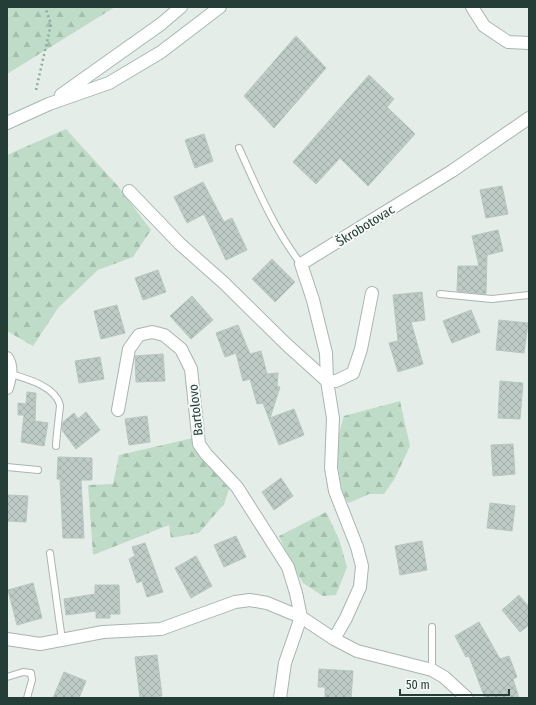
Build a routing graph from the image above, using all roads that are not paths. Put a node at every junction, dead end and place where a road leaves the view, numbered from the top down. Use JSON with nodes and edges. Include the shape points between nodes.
{"nodes":[{"id":1,"x":181,"y":7,"type":"edge"},
{"id":2,"x":220,"y":7,"type":"edge"},
{"id":3,"x":472,"y":7,"type":"edge"},
{"id":4,"x":529,"y":43,"type":"edge"},
{"id":5,"x":49,"y":104,"type":"junction"},
{"id":6,"x":529,"y":118,"type":"edge"},
{"id":7,"x":7,"y":123,"type":"edge"},
{"id":8,"x":239,"y":148,"type":"dead end"},
{"id":9,"x":129,"y":190,"type":"dead end"},
{"id":10,"x":301,"y":264,"type":"junction"},
{"id":11,"x":372,"y":293,"type":"dead end"},
{"id":12,"x":440,"y":294,"type":"dead end"},
{"id":13,"x":529,"y":295,"type":"edge"},
{"id":14,"x":7,"y":358,"type":"edge"},
{"id":15,"x":11,"y":374,"type":"junction"},
{"id":16,"x":327,"y":381,"type":"junction"},
{"id":17,"x":7,"y":388,"type":"edge"},
{"id":18,"x":118,"y":410,"type":"dead end"},
{"id":19,"x":56,"y":446,"type":"dead end"},
{"id":20,"x":7,"y":467,"type":"edge"},
{"id":21,"x":38,"y":470,"type":"dead end"},
{"id":22,"x":50,"y":553,"type":"dead end"},
{"id":23,"x":301,"y":617,"type":"junction"},
{"id":24,"x":432,"y":627,"type":"dead end"},
{"id":25,"x":7,"y":639,"type":"edge"},
{"id":26,"x":334,"y":639,"type":"junction"},
{"id":27,"x":62,"y":640,"type":"junction"},
{"id":28,"x":432,"y":670,"type":"junction"},
{"id":29,"x":7,"y":677,"type":"edge"},
{"id":30,"x":27,"y":698,"type":"edge"},
{"id":31,"x":280,"y":698,"type":"edge"},
{"id":32,"x":467,"y":698,"type":"edge"}],
"edges":[{"from":1,"to":5,"type":"street"},
{"from":2,"to":5,"type":"street","via":[[161,52],[109,83]]},
{"from":3,"to":4,"type":"street","via":[[484,26],[508,42]]},
{"from":5,"to":7,"type":"street"},
{"from":6,"to":10,"type":"street","name":"Škrobotovac","via":[[452,171]]},
{"from":8,"to":10,"type":"lane","via":[[270,216],[286,245]]},
{"from":9,"to":16,"type":"street","via":[[180,244]]},
{"from":10,"to":16,"type":"street","via":[[326,353]]},
{"from":11,"to":16,"type":"street","via":[[361,349],[353,373],[336,381]]},
{"from":12,"to":13,"type":"lane","via":[[492,299]]},
{"from":14,"to":15,"type":"street"},
{"from":15,"to":17,"type":"street"},
{"from":15,"to":19,"type":"lane","via":[[43,386],[60,405]]},
{"from":16,"to":26,"type":"street","via":[[333,418],[331,468],[335,491],[362,566],[360,587]]},
{"from":18,"to":23,"type":"street","name":"Bartolovo","via":[[129,349],[139,335],[152,332],[164,335],[181,349],[191,369],[199,444],[237,487],[288,567]]},
{"from":20,"to":21,"type":"lane"},
{"from":22,"to":27,"type":"lane"},
{"from":23,"to":26,"type":"street"},
{"from":23,"to":27,"type":"street","via":[[267,603],[250,600],[235,602],[161,629],[103,632]]},
{"from":23,"to":31,"type":"street","via":[[285,663]]},
{"from":24,"to":28,"type":"lane"},
{"from":25,"to":27,"type":"street","via":[[40,644]]},
{"from":26,"to":28,"type":"street","via":[[356,651]]},
{"from":28,"to":32,"type":"street","via":[[444,677]]},
{"from":29,"to":30,"type":"lane","via":[[23,672],[31,673],[32,680]]}]}
